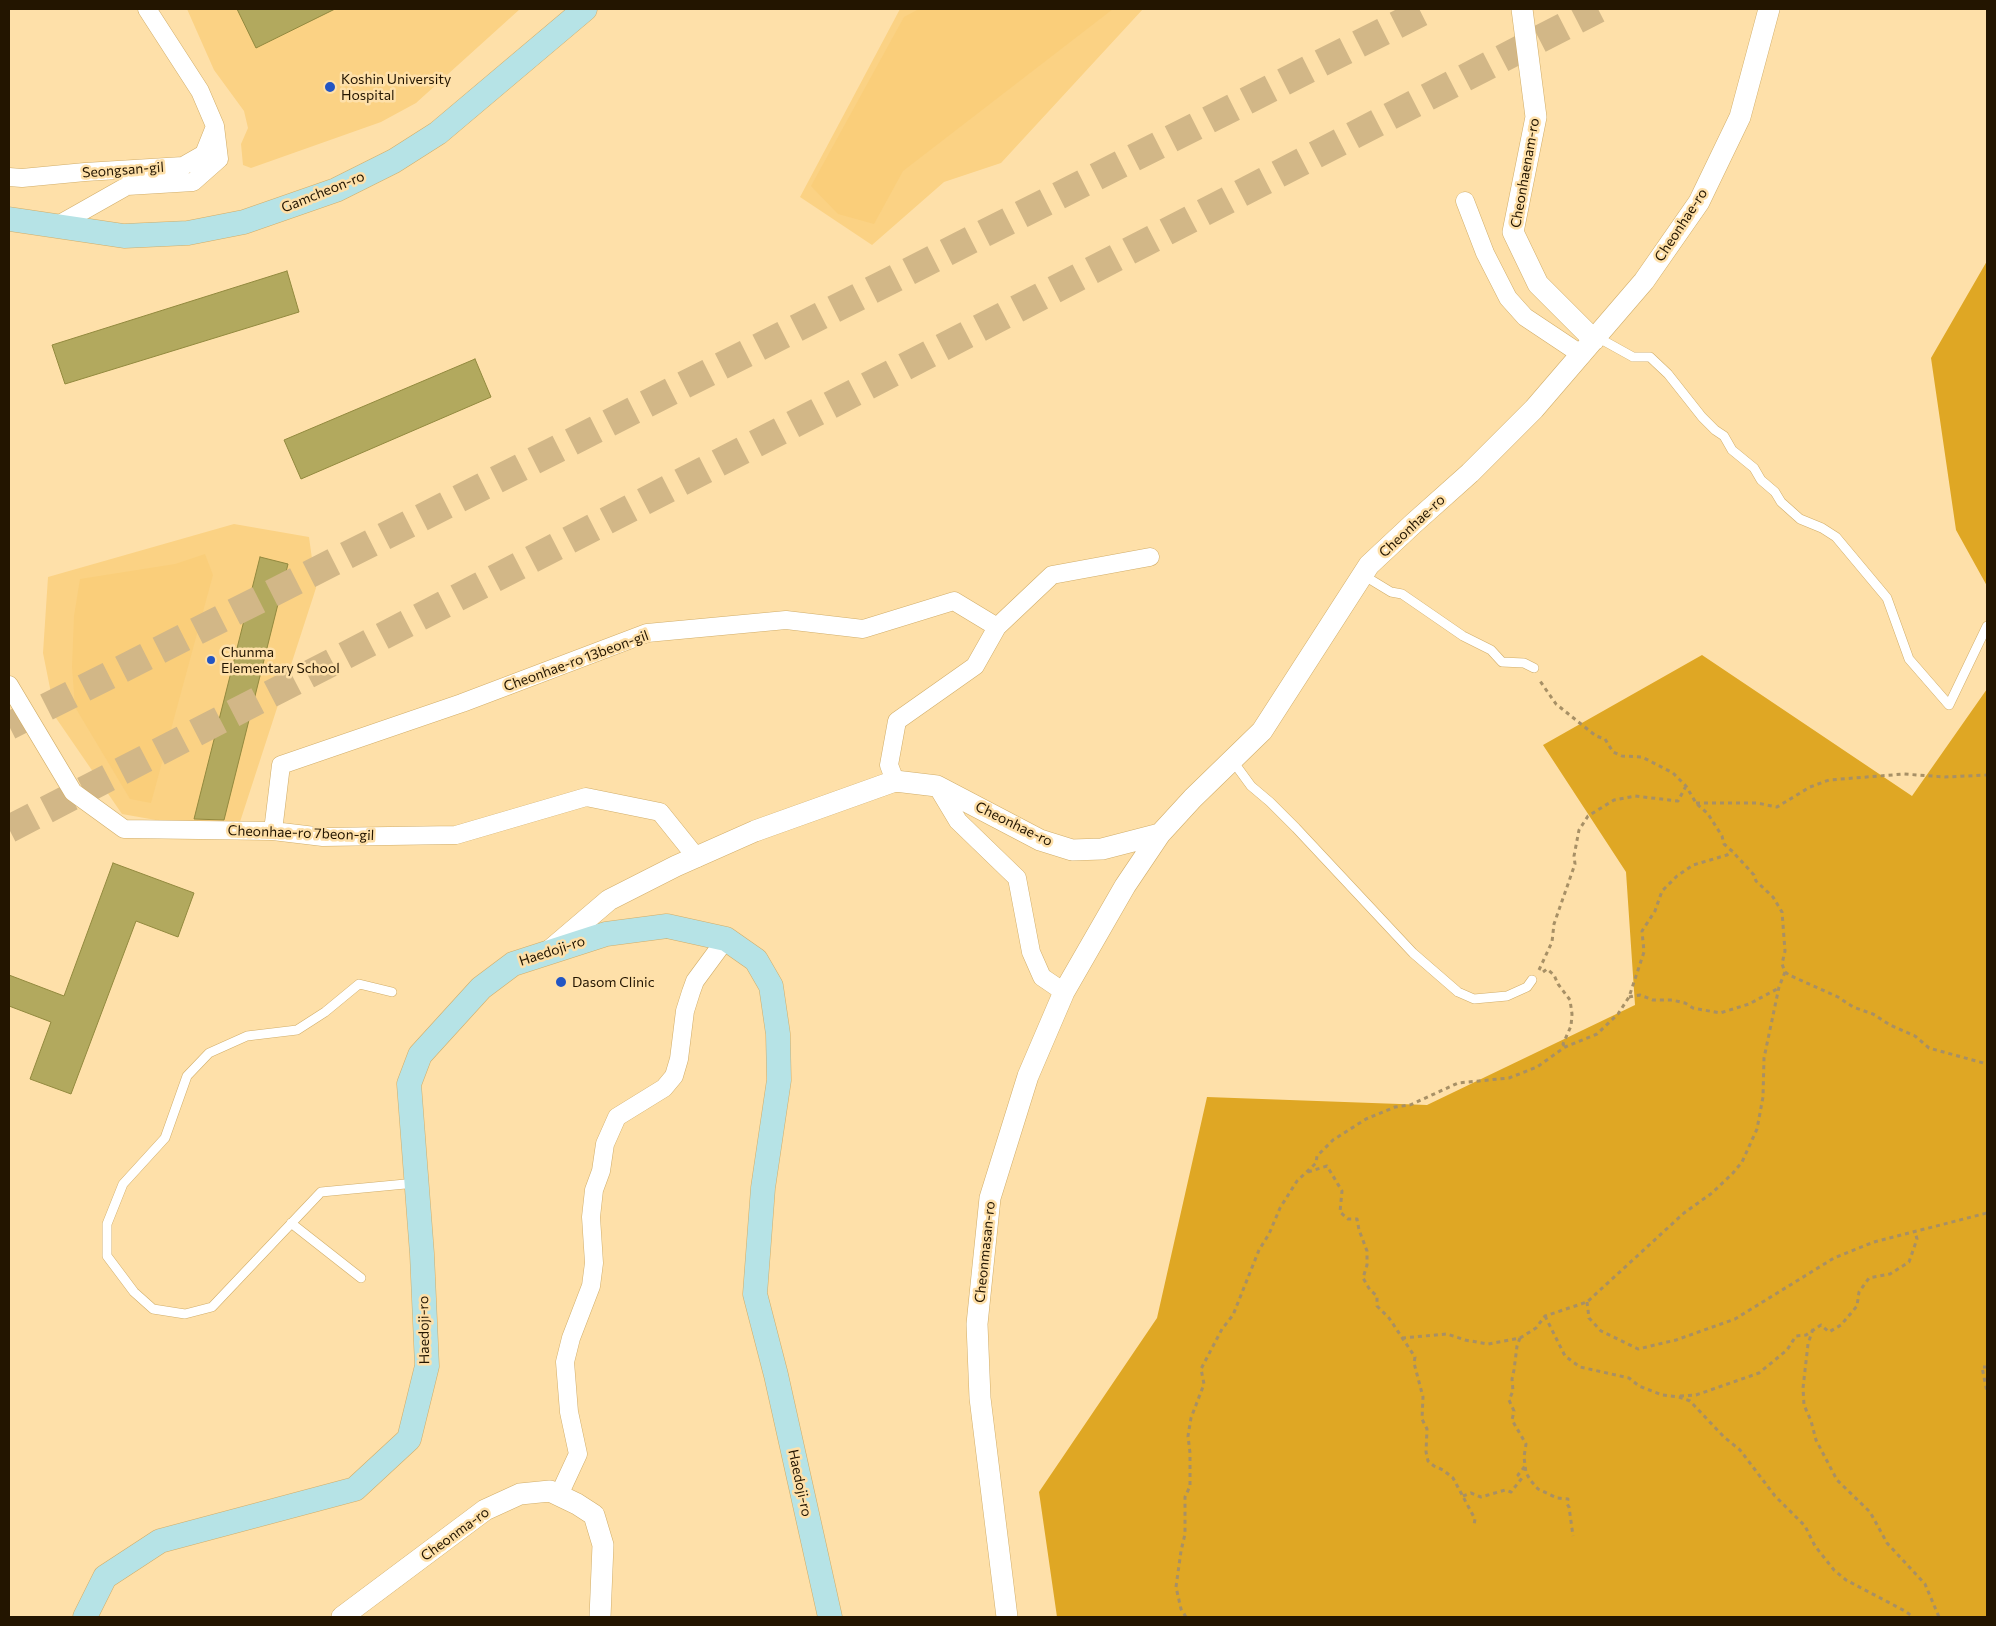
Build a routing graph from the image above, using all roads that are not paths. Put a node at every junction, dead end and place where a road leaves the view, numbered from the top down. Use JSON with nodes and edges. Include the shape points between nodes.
{"nodes":[{"id":1,"x":147,"y":9,"type":"edge"},
{"id":2,"x":585,"y":9,"type":"edge"},
{"id":3,"x":1522,"y":9,"type":"edge"},
{"id":4,"x":1769,"y":9,"type":"edge"},
{"id":5,"x":215,"y":126,"type":"junction"},
{"id":6,"x":9,"y":177,"type":"edge"},
{"id":7,"x":1465,"y":201,"type":"dead end"},
{"id":8,"x":9,"y":219,"type":"edge"},
{"id":9,"x":58,"y":225,"type":"junction"},
{"id":10,"x":1591,"y":344,"type":"junction"},
{"id":11,"x":1150,"y":557,"type":"dead end"},
{"id":12,"x":1363,"y":575,"type":"junction"},
{"id":13,"x":1987,"y":626,"type":"edge"},
{"id":14,"x":997,"y":627,"type":"junction"},
{"id":15,"x":1534,"y":668,"type":"road end"},
{"id":16,"x":9,"y":686,"type":"edge"},
{"id":17,"x":1232,"y":760,"type":"junction"},
{"id":18,"x":895,"y":781,"type":"junction"},
{"id":19,"x":938,"y":786,"type":"junction"},
{"id":20,"x":273,"y":831,"type":"junction"},
{"id":21,"x":1160,"y":834,"type":"junction"},
{"id":22,"x":697,"y":858,"type":"junction"},
{"id":23,"x":726,"y":940,"type":"junction"},
{"id":24,"x":548,"y":952,"type":"junction"},
{"id":25,"x":1532,"y":980,"type":"road end"},
{"id":26,"x":392,"y":992,"type":"dead end"},
{"id":27,"x":1064,"y":992,"type":"junction"},
{"id":28,"x":416,"y":1183,"type":"junction"},
{"id":29,"x":291,"y":1222,"type":"junction"},
{"id":30,"x":361,"y":1278,"type":"dead end"},
{"id":31,"x":559,"y":1496,"type":"junction"},
{"id":32,"x":84,"y":1617,"type":"edge"},
{"id":33,"x":342,"y":1617,"type":"edge"},
{"id":34,"x":600,"y":1617,"type":"edge"},
{"id":35,"x":830,"y":1617,"type":"edge"},
{"id":36,"x":1007,"y":1617,"type":"edge"}],
"edges":[{"from":1,"to":5,"type":"street","name":"Seongsan-gil","via":[[200,91]]},
{"from":2,"to":9,"type":"main road","name":"Gamcheon-ro","via":[[438,133],[394,161],[336,190],[244,222],[188,233],[124,236]]},
{"from":3,"to":10,"type":"street","name":"Cheonhaenam-ro","via":[[1536,117],[1513,232],[1538,284]]},
{"from":4,"to":10,"type":"street","name":"Cheonhae-ro","via":[[1740,117],[1699,202],[1644,281]]},
{"from":5,"to":6,"type":"street","name":"Seongsan-gil","via":[[204,154],[183,166]]},
{"from":5,"to":9,"type":"street","name":"Seongsan-gil","via":[[219,159],[193,182],[127,186]]},
{"from":7,"to":10,"type":"street","via":[[1495,274],[1512,303],[1531,321]]},
{"from":8,"to":9,"type":"main road","name":"Gamcheon-ro"},
{"from":10,"to":12,"type":"street","name":"Cheonhae-ro","via":[[1520,424],[1369,565]]},
{"from":10,"to":13,"type":"lane","via":[[1633,357],[1650,357],[1782,502],[1800,519],[1836,537],[1887,598],[1909,659],[1949,705]]},
{"from":11,"to":14,"type":"street","via":[[1052,575]]},
{"from":12,"to":15,"type":"lane","via":[[1391,592],[1402,594],[1463,636],[1491,650],[1502,662],[1524,663]]},
{"from":12,"to":17,"type":"street","name":"Cheonhae-ro","via":[[1262,730]]},
{"from":14,"to":18,"type":"street","via":[[975,666],[897,721],[888,765]]},
{"from":14,"to":20,"type":"street","name":"Cheonhae-ro 13beon-gil","via":[[954,601],[863,628],[786,620],[647,633],[462,703],[281,765]]},
{"from":16,"to":20,"type":"street","name":"Cheonhae-ro 7beon-gil","via":[[73,792],[124,829]]},
{"from":17,"to":21,"type":"street","name":"Cheonhae-ro"},
{"from":17,"to":25,"type":"lane","via":[[1250,786],[1296,828],[1413,953],[1458,992],[1474,999],[1507,996],[1527,988]]},
{"from":18,"to":19,"type":"street","name":"Cheonhae-ro"},
{"from":18,"to":22,"type":"street","name":"Cheonhae-ro","via":[[755,831]]},
{"from":19,"to":21,"type":"street","name":"Cheonhae-ro","via":[[1040,840],[1072,850],[1102,849]]},
{"from":19,"to":27,"type":"street","name":"Cheonhae-ro","via":[[958,821],[1017,878],[1031,952],[1038,969],[1042,977]]},
{"from":20,"to":22,"type":"street","name":"Cheonhae-ro 7beon-gil","via":[[323,837],[456,835],[586,797],[660,812]]},
{"from":21,"to":27,"type":"street","name":"Cheonmasan-ro","via":[[1125,886]]},
{"from":22,"to":24,"type":"street","name":"Cheonhae-ro","via":[[609,900]]},
{"from":23,"to":24,"type":"main road","name":"Haedoji-ro","via":[[667,926],[606,934]]},
{"from":23,"to":31,"type":"street","via":[[695,981],[685,1011],[680,1059],[674,1076],[664,1088],[617,1117],[605,1144],[591,1217],[594,1263],[591,1286],[570,1338],[565,1362],[569,1412],[578,1454]]},
{"from":23,"to":35,"type":"main road","name":"Haedoji-ro","via":[[756,960],[771,986],[778,1034],[779,1080],[762,1188],[755,1294]]},
{"from":24,"to":28,"type":"main road","name":"Haedoji-ro","via":[[514,964],[481,988],[420,1055],[408,1084]]},
{"from":26,"to":29,"type":"lane","via":[[359,984],[297,1030],[246,1036],[209,1053],[188,1076],[165,1138],[122,1184],[107,1224],[107,1256],[134,1292],[153,1309],[185,1314],[212,1307]]},
{"from":27,"to":36,"type":"street","name":"Cheonmasan-ro","via":[[1028,1076],[990,1198],[977,1324],[980,1398]]},
{"from":28,"to":29,"type":"lane","via":[[321,1192]]},
{"from":28,"to":32,"type":"main road","name":"Haedoji-ro","via":[[426,1366],[409,1439],[356,1489],[160,1541],[105,1577]]},
{"from":29,"to":30,"type":"lane"},
{"from":31,"to":33,"type":"street","name":"Cheonma-ro","via":[[550,1492],[520,1494],[485,1510]]},
{"from":31,"to":34,"type":"street","name":"Cheonma-ro","via":[[594,1515],[603,1545]]}]}
